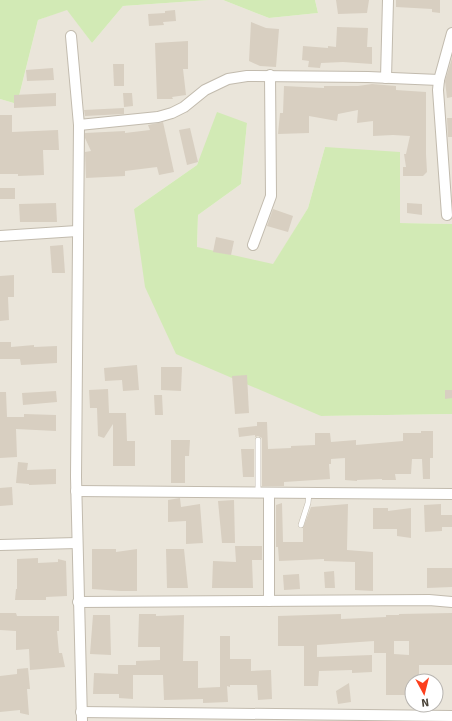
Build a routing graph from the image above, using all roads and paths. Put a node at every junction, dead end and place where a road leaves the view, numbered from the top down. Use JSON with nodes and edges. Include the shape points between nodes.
{"nodes":[{"id":1,"x":388,"y":0,"type":"edge"},
{"id":2,"x":452,"y":33,"type":"edge"},
{"id":3,"x":71,"y":36,"type":"dead end"},
{"id":4,"x":270,"y":75,"type":"junction"},
{"id":5,"x":386,"y":78,"type":"junction"},
{"id":6,"x":439,"y":80,"type":"junction"},
{"id":7,"x":79,"y":125,"type":"junction"},
{"id":8,"x":447,"y":215,"type":"dead end"},
{"id":9,"x":77,"y":231,"type":"junction"},
{"id":10,"x":0,"y":236,"type":"edge"},
{"id":11,"x":253,"y":245,"type":"dead end"},
{"id":12,"x":258,"y":440,"type":"dead end"},
{"id":13,"x":76,"y":491,"type":"junction"},
{"id":14,"x":264,"y":493,"type":"junction"},
{"id":15,"x":309,"y":493,"type":"junction"},
{"id":16,"x":452,"y":494,"type":"edge"},
{"id":17,"x":301,"y":525,"type":"dead end"},
{"id":18,"x":77,"y":543,"type":"junction"},
{"id":19,"x":0,"y":545,"type":"edge"},
{"id":20,"x":269,"y":601,"type":"junction"},
{"id":21,"x":78,"y":602,"type":"junction"},
{"id":22,"x":452,"y":602,"type":"edge"},
{"id":23,"x":81,"y":716,"type":"edge"},
{"id":24,"x":452,"y":716,"type":"edge"}],
"edges":[{"from":1,"to":5,"type":"street"},
{"from":2,"to":6,"type":"street"},
{"from":3,"to":7,"type":"street"},
{"from":4,"to":5,"type":"street"},
{"from":4,"to":7,"type":"street","via":[[228,79],[205,90],[184,107],[165,115]]},
{"from":4,"to":11,"type":"street","via":[[271,196]]},
{"from":5,"to":6,"type":"street"},
{"from":6,"to":8,"type":"street"},
{"from":7,"to":9,"type":"street"},
{"from":9,"to":10,"type":"street"},
{"from":9,"to":13,"type":"street"},
{"from":12,"to":14,"type":"lane"},
{"from":13,"to":14,"type":"street"},
{"from":13,"to":18,"type":"street"},
{"from":14,"to":15,"type":"street"},
{"from":14,"to":20,"type":"street"},
{"from":15,"to":16,"type":"street"},
{"from":15,"to":17,"type":"lane"},
{"from":18,"to":19,"type":"street"},
{"from":18,"to":21,"type":"street"},
{"from":20,"to":21,"type":"street"},
{"from":20,"to":22,"type":"street"},
{"from":21,"to":23,"type":"street"},
{"from":23,"to":24,"type":"street"}]}
